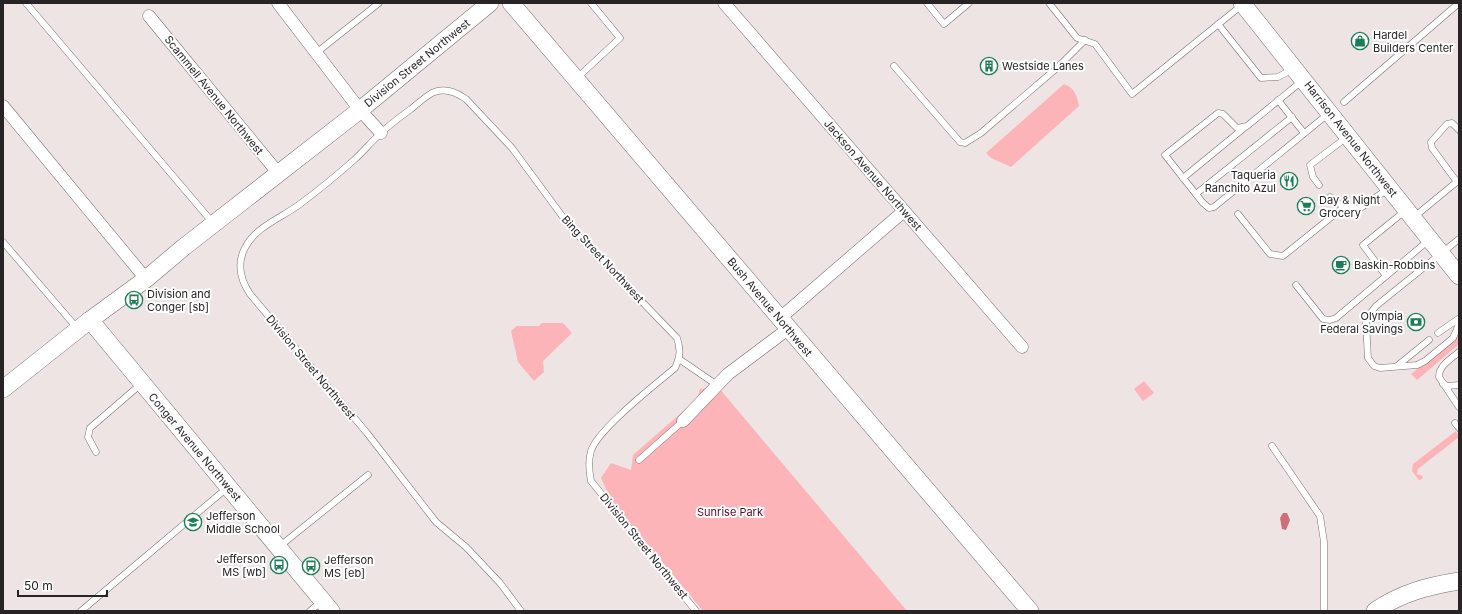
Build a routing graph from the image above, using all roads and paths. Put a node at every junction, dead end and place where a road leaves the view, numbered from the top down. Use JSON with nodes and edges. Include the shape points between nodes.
{"nodes":[{"id":1,"x":26,"y":3,"type":"edge"},
{"id":2,"x":278,"y":3,"type":"edge"},
{"id":3,"x":379,"y":3,"type":"edge"},
{"id":4,"x":490,"y":3,"type":"edge"},
{"id":5,"x":511,"y":3,"type":"edge"},
{"id":6,"x":591,"y":3,"type":"edge"},
{"id":7,"x":724,"y":3,"type":"edge"},
{"id":8,"x":927,"y":3,"type":"edge"},
{"id":9,"x":969,"y":3,"type":"edge"},
{"id":10,"x":1049,"y":3,"type":"edge"},
{"id":11,"x":1459,"y":3,"type":"edge"},
{"id":12,"x":1242,"y":4,"type":"edge"},
{"id":13,"x":150,"y":16,"type":"dead end"},
{"id":14,"x":1218,"y":24,"type":"junction"},
{"id":15,"x":1085,"y":40,"type":"junction"},
{"id":16,"x":316,"y":53,"type":"junction"},
{"id":17,"x":894,"y":66,"type":"dead end"},
{"id":18,"x":1299,"y":74,"type":"junction"},
{"id":19,"x":576,"y":79,"type":"junction"},
{"id":20,"x":1278,"y":100,"type":"junction"},
{"id":21,"x":1344,"y":102,"type":"dead end"},
{"id":22,"x":3,"y":106,"type":"edge"},
{"id":23,"x":360,"y":110,"type":"junction"},
{"id":24,"x":1329,"y":112,"type":"junction"},
{"id":25,"x":1292,"y":117,"type":"junction"},
{"id":26,"x":1247,"y":126,"type":"junction"},
{"id":27,"x":1459,"y":130,"type":"edge"},
{"id":28,"x":381,"y":133,"type":"junction"},
{"id":29,"x":1304,"y":133,"type":"junction"},
{"id":30,"x":1348,"y":136,"type":"junction"},
{"id":31,"x":279,"y":174,"type":"junction"},
{"id":32,"x":1183,"y":178,"type":"junction"},
{"id":33,"x":1458,"y":181,"type":"edge"},
{"id":34,"x":1319,"y":185,"type":"dead end"},
{"id":35,"x":1389,"y":188,"type":"junction"},
{"id":36,"x":1196,"y":194,"type":"junction"},
{"id":37,"x":1330,"y":197,"type":"dead end"},
{"id":38,"x":1345,"y":206,"type":"junction"},
{"id":39,"x":904,"y":211,"type":"junction"},
{"id":40,"x":1238,"y":214,"type":"dead end"},
{"id":41,"x":1410,"y":214,"type":"junction"},
{"id":42,"x":214,"y":224,"type":"junction"},
{"id":43,"x":1430,"y":239,"type":"junction"},
{"id":44,"x":1459,"y":239,"type":"edge"},
{"id":45,"x":3,"y":242,"type":"edge"},
{"id":46,"x":1442,"y":254,"type":"junction"},
{"id":47,"x":1386,"y":276,"type":"junction"},
{"id":48,"x":1459,"y":276,"type":"edge"},
{"id":49,"x":146,"y":279,"type":"junction"},
{"id":50,"x":1296,"y":285,"type":"dead end"},
{"id":51,"x":1459,"y":319,"type":"edge"},
{"id":52,"x":784,"y":324,"type":"junction"},
{"id":53,"x":84,"y":325,"type":"junction"},
{"id":54,"x":1438,"y":333,"type":"dead end"},
{"id":55,"x":1430,"y":340,"type":"dead end"},
{"id":56,"x":1022,"y":347,"type":"dead end"},
{"id":57,"x":1459,"y":352,"type":"edge"},
{"id":58,"x":679,"y":359,"type":"junction"},
{"id":59,"x":1395,"y":367,"type":"junction"},
{"id":60,"x":6,"y":382,"type":"edge"},
{"id":61,"x":143,"y":383,"type":"junction"},
{"id":62,"x":1442,"y":383,"type":"junction"},
{"id":63,"x":717,"y":385,"type":"junction"},
{"id":64,"x":1459,"y":385,"type":"edge"},
{"id":65,"x":1459,"y":407,"type":"edge"},
{"id":66,"x":683,"y":421,"type":"joint"},
{"id":67,"x":1272,"y":446,"type":"dead end"},
{"id":68,"x":96,"y":452,"type":"dead end"},
{"id":69,"x":639,"y":460,"type":"dead end"},
{"id":70,"x":368,"y":475,"type":"dead end"},
{"id":71,"x":229,"y":487,"type":"junction"},
{"id":72,"x":279,"y":547,"type":"junction"},
{"id":73,"x":1459,"y":581,"type":"edge"},
{"id":74,"x":321,"y":607,"type":"edge"},
{"id":75,"x":81,"y":611,"type":"edge"},
{"id":76,"x":521,"y":611,"type":"edge"},
{"id":77,"x":696,"y":611,"type":"edge"},
{"id":78,"x":1030,"y":611,"type":"edge"},
{"id":79,"x":1324,"y":611,"type":"edge"},
{"id":80,"x":1375,"y":611,"type":"edge"}],
"edges":[{"from":1,"to":42,"type":"lane"},
{"from":2,"to":16,"type":"street"},
{"from":3,"to":16,"type":"lane"},
{"from":4,"to":23,"type":"street","name":"Division Street Northwest"},
{"from":5,"to":19,"type":"street","name":"Bush Avenue Northwest"},
{"from":6,"to":19,"type":"lane","via":[[620,38]]},
{"from":7,"to":39,"type":"street","name":"Jackson Avenue Northwest"},
{"from":8,"to":9,"type":"lane","via":[[944,24]]},
{"from":10,"to":15,"type":"lane","via":[[1077,38]]},
{"from":11,"to":21,"type":"lane"},
{"from":12,"to":14,"type":"lane"},
{"from":12,"to":18,"type":"street","name":"Harrison Avenue Northwest"},
{"from":13,"to":31,"type":"street","name":"Scammell Avenue Northwest"},
{"from":14,"to":15,"type":"lane","via":[[1132,94],[1095,44]]},
{"from":14,"to":18,"type":"lane","via":[[1262,78]]},
{"from":15,"to":17,"type":"lane","via":[[1052,72],[965,144],[960,142]]},
{"from":16,"to":23,"type":"street"},
{"from":18,"to":20,"type":"lane"},
{"from":18,"to":24,"type":"street","name":"Harrison Avenue Northwest"},
{"from":19,"to":52,"type":"street","name":"Bush Avenue Northwest"},
{"from":20,"to":25,"type":"lane"},
{"from":20,"to":26,"type":"lane"},
{"from":22,"to":49,"type":"street"},
{"from":23,"to":28,"type":"street"},
{"from":23,"to":31,"type":"street","name":"Division Street Northwest"},
{"from":24,"to":29,"type":"lane"},
{"from":24,"to":30,"type":"street","name":"Harrison Avenue Northwest"},
{"from":25,"to":29,"type":"lane"},
{"from":25,"to":36,"type":"lane"},
{"from":26,"to":32,"type":"lane"},
{"from":26,"to":32,"type":"lane","via":[[1237,128],[1223,114],[1218,113],[1207,120],[1165,155]]},
{"from":27,"to":33,"type":"lane","via":[[1452,122],[1447,124],[1431,142],[1432,148]]},
{"from":28,"to":58,"type":"lane","name":"Bing Street Northwest","via":[[432,93],[442,90],[458,93],[512,148],[571,228],[677,338],[680,348]]},
{"from":28,"to":76,"type":"lane","name":"Division Street Northwest","via":[[355,160],[299,205],[262,228],[246,245],[240,264],[243,283],[367,433],[436,522],[466,546],[500,583]]},
{"from":29,"to":36,"type":"lane","via":[[1219,205],[1209,208]]},
{"from":30,"to":34,"type":"lane","via":[[1310,165],[1313,177]]},
{"from":30,"to":35,"type":"street","name":"Harrison Avenue Northwest"},
{"from":31,"to":42,"type":"street","name":"Division Street Northwest"},
{"from":32,"to":36,"type":"lane"},
{"from":33,"to":41,"type":"lane"},
{"from":35,"to":38,"type":"lane","via":[[1359,209]]},
{"from":35,"to":41,"type":"street","name":"Harrison Avenue Northwest"},
{"from":37,"to":38,"type":"lane","via":[[1334,202]]},
{"from":38,"to":40,"type":"lane","via":[[1283,256],[1270,254]]},
{"from":39,"to":52,"type":"street"},
{"from":39,"to":56,"type":"street","name":"Jackson Avenue Northwest"},
{"from":41,"to":43,"type":"street","name":"Harrison Avenue Northwest"},
{"from":41,"to":47,"type":"lane","via":[[1363,245]]},
{"from":42,"to":49,"type":"street","name":"Division Street Northwest"},
{"from":43,"to":46,"type":"street","name":"Harrison Avenue Northwest"},
{"from":43,"to":47,"type":"lane"},
{"from":44,"to":46,"type":"lane"},
{"from":45,"to":53,"type":"lane"},
{"from":46,"to":48,"type":"street","name":"Harrison Avenue Northwest"},
{"from":46,"to":59,"type":"lane","via":[[1376,306],[1369,315],[1366,323],[1368,358],[1374,366]]},
{"from":47,"to":50,"type":"lane","via":[[1336,318],[1330,320],[1323,319]]},
{"from":49,"to":53,"type":"street","name":"Division Street Northwest"},
{"from":51,"to":54,"type":"lane"},
{"from":51,"to":59,"type":"lane","via":[[1453,338],[1425,361],[1417,365]]},
{"from":52,"to":63,"type":"street"},
{"from":52,"to":78,"type":"street","name":"Bush Avenue Northwest"},
{"from":53,"to":60,"type":"street","name":"Division Street Northwest"},
{"from":53,"to":61,"type":"street","name":"Conger Avenue Northwest"},
{"from":55,"to":59,"type":"lane"},
{"from":57,"to":62,"type":"lane","via":[[1439,371]]},
{"from":58,"to":63,"type":"lane"},
{"from":58,"to":77,"type":"lane","name":"Division Street Northwest","via":[[675,368],[602,433],[596,441],[589,461],[591,481]]},
{"from":61,"to":68,"type":"lane","via":[[90,428],[88,437]]},
{"from":61,"to":71,"type":"street","name":"Conger Avenue Northwest"},
{"from":62,"to":64,"type":"lane","via":[[1448,386]]},
{"from":62,"to":65,"type":"lane"},
{"from":63,"to":66,"type":"street"},
{"from":66,"to":69,"type":"lane"},
{"from":67,"to":79,"type":"lane","via":[[1320,516],[1324,542]]},
{"from":70,"to":72,"type":"lane"},
{"from":71,"to":72,"type":"street","name":"Conger Avenue Northwest"},
{"from":71,"to":75,"type":"lane"},
{"from":72,"to":74,"type":"street","name":"Conger Avenue Northwest"},
{"from":73,"to":80,"type":"street","via":[[1407,593]]}]}
